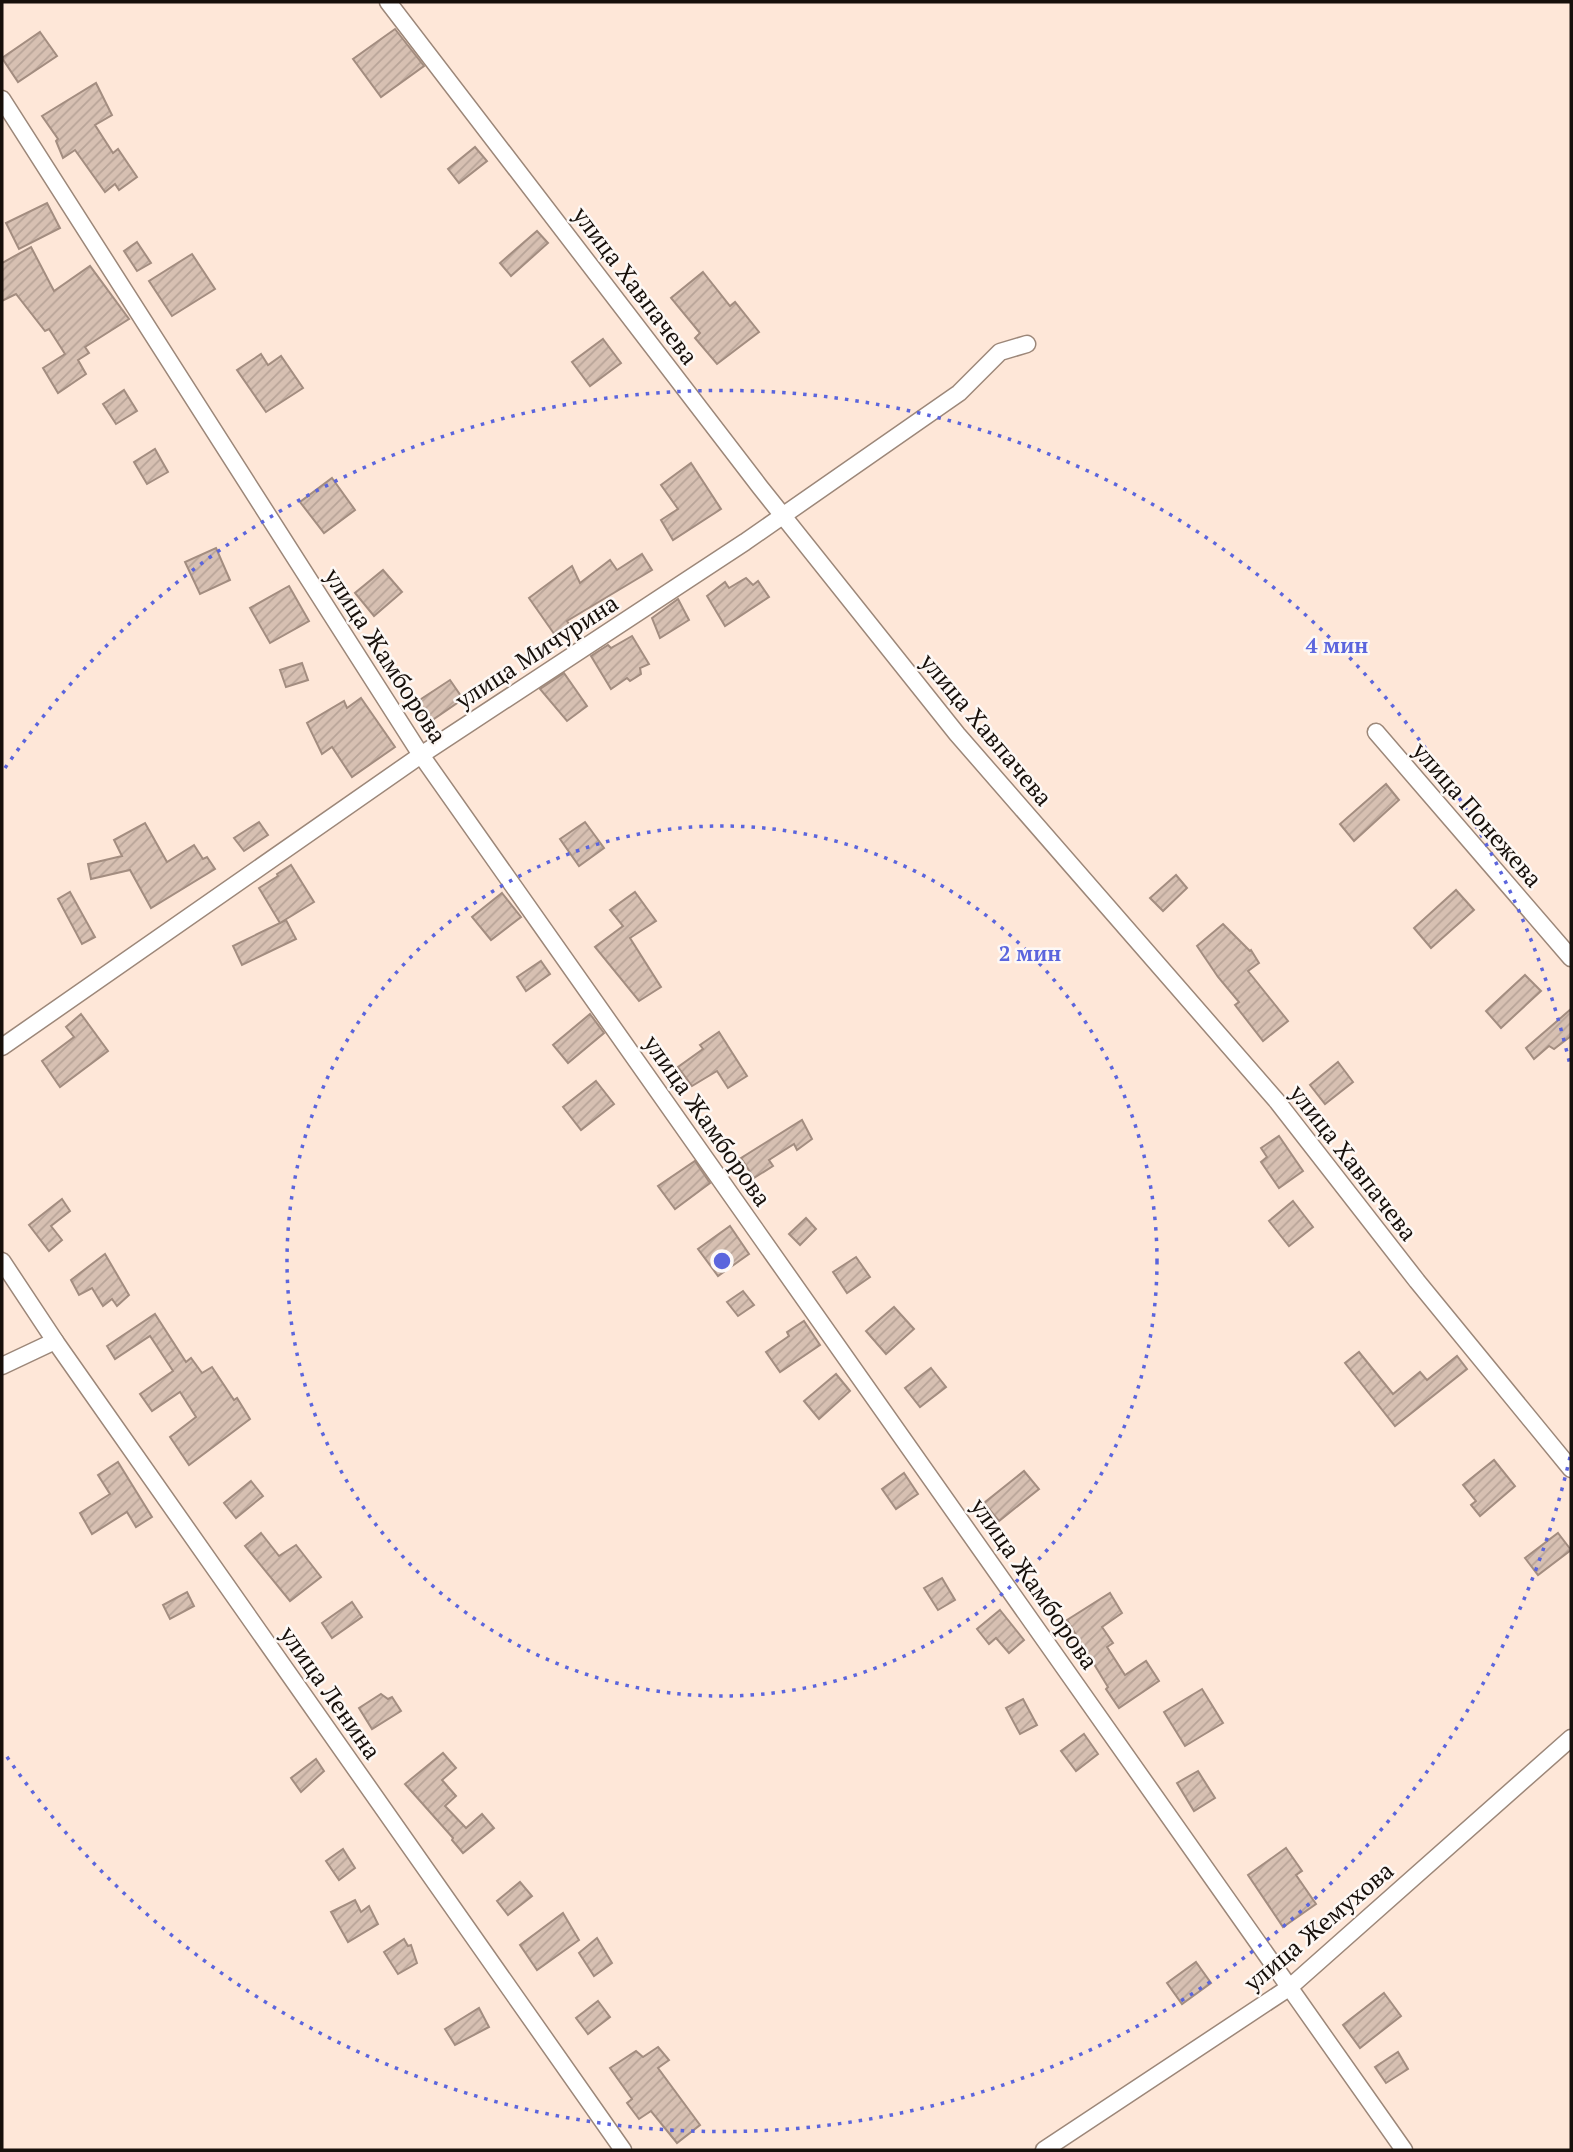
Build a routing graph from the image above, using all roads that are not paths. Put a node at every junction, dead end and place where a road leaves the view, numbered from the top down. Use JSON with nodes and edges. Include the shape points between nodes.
{"nodes":[{"id":1,"x":388,"y":2,"type":"edge"},
{"id":2,"x":2,"y":99,"type":"edge"},
{"id":3,"x":1027,"y":344,"type":"dead end"},
{"id":4,"x":783,"y":515,"type":"junction"},
{"id":5,"x":1376,"y":733,"type":"dead end"},
{"id":6,"x":421,"y":755,"type":"junction"},
{"id":7,"x":1571,"y":958,"type":"edge"},
{"id":8,"x":2,"y":1047,"type":"edge"},
{"id":9,"x":2,"y":1261,"type":"edge"},
{"id":10,"x":55,"y":1341,"type":"junction"},
{"id":11,"x":2,"y":1366,"type":"edge"},
{"id":12,"x":1571,"y":1469,"type":"edge"},
{"id":13,"x":1571,"y":1738,"type":"edge"},
{"id":14,"x":1290,"y":1987,"type":"junction"},
{"id":15,"x":623,"y":2150,"type":"edge"},
{"id":16,"x":1044,"y":2150,"type":"edge"},
{"id":17,"x":1404,"y":2150,"type":"edge"}],
"edges":[{"from":1,"to":4,"type":"street","name":"улица Хавпачева"},
{"from":2,"to":6,"type":"street","name":"улица Жамборова"},
{"from":3,"to":4,"type":"street","name":"улица Мичурина","via":[[1000,352],[959,393]]},
{"from":4,"to":6,"type":"street","name":"улица Мичурина"},
{"from":4,"to":12,"type":"street","name":"улица Хавпачева","via":[[957,734],[1276,1100]]},
{"from":5,"to":7,"type":"street","name":"улица Понежева"},
{"from":6,"to":8,"type":"street","name":"улица Мичурина"},
{"from":6,"to":14,"type":"street","name":"улица Жамборова"},
{"from":9,"to":10,"type":"street","name":"улица Ленина"},
{"from":10,"to":11,"type":"street"},
{"from":10,"to":15,"type":"street","name":"улица Ленина"},
{"from":13,"to":14,"type":"street","name":"улица Жемухова"},
{"from":14,"to":16,"type":"street","name":"улица Жемухова"},
{"from":14,"to":17,"type":"street","name":"улица Жамборова"}]}
